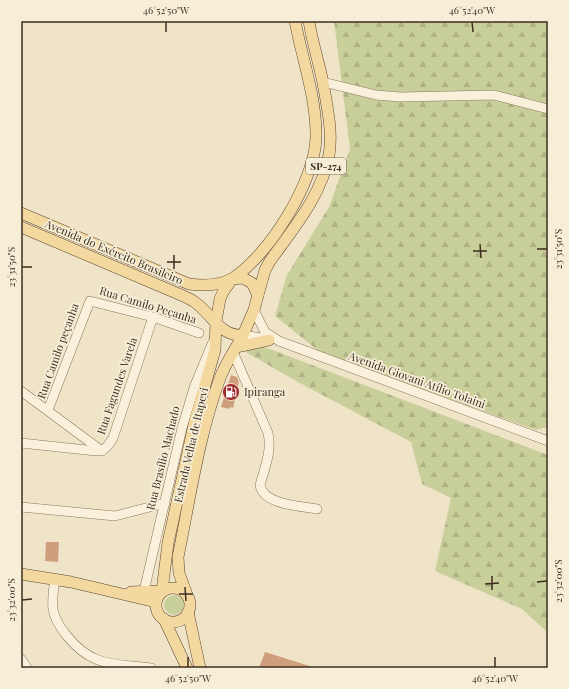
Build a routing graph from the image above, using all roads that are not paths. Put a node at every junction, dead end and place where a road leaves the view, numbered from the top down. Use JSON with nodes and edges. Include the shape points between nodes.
{"nodes":[{"id":1,"x":295,"y":21,"type":"edge"},
{"id":2,"x":309,"y":21,"type":"edge"},
{"id":3,"x":323,"y":82,"type":"junction"},
{"id":4,"x":548,"y":109,"type":"edge"},
{"id":5,"x":21,"y":213,"type":"edge"},
{"id":6,"x":21,"y":227,"type":"edge"},
{"id":7,"x":232,"y":279,"type":"junction"},
{"id":8,"x":258,"y":295,"type":"junction"},
{"id":9,"x":90,"y":301,"type":"joint"},
{"id":10,"x":254,"y":310,"type":"junction"},
{"id":11,"x":153,"y":316,"type":"junction"},
{"id":12,"x":216,"y":321,"type":"junction"},
{"id":13,"x":199,"y":333,"type":"dead end"},
{"id":14,"x":215,"y":335,"type":"junction"},
{"id":15,"x":240,"y":335,"type":"junction"},
{"id":16,"x":274,"y":340,"type":"junction"},
{"id":17,"x":235,"y":349,"type":"junction"},
{"id":18,"x":21,"y":391,"type":"edge"},
{"id":19,"x":48,"y":410,"type":"junction"},
{"id":20,"x":548,"y":441,"type":"edge"},
{"id":21,"x":21,"y":443,"type":"edge"},
{"id":22,"x":102,"y":451,"type":"junction"},
{"id":23,"x":165,"y":503,"type":"junction"},
{"id":24,"x":21,"y":507,"type":"edge"},
{"id":25,"x":317,"y":509,"type":"dead end"},
{"id":26,"x":21,"y":574,"type":"edge"},
{"id":27,"x":55,"y":579,"type":"junction"},
{"id":28,"x":144,"y":591,"type":"junction"},
{"id":29,"x":120,"y":592,"type":"junction"},
{"id":30,"x":159,"y":595,"type":"junction"},
{"id":31,"x":187,"y":595,"type":"junction"},
{"id":32,"x":188,"y":612,"type":"junction"},
{"id":33,"x":165,"y":622,"type":"junction"},
{"id":34,"x":21,"y":658,"type":"edge"},
{"id":35,"x":129,"y":667,"type":"edge"},
{"id":36,"x":27,"y":668,"type":"edge"},
{"id":37,"x":151,"y":668,"type":"edge"},
{"id":38,"x":187,"y":668,"type":"edge"},
{"id":39,"x":200,"y":668,"type":"edge"}],
"edges":[{"from":1,"to":7,"type":"main road","name":"Estrada Velha de Itapevi","number":"SP-274","via":[[315,118],[314,156],[303,187],[280,227],[258,257]]},
{"from":2,"to":3,"type":"main road","name":"Estrada Velha de Itapevi","number":"SP-274"},
{"from":3,"to":4,"type":"street","via":[[376,95],[400,97],[494,95]]},
{"from":3,"to":8,"type":"main road","name":"Estrada Velha de Itapevi","number":"SP-274","via":[[330,140],[326,166],[314,196],[270,260]]},
{"from":5,"to":7,"type":"main road","name":"Avenida do Exército Brasileiro","via":[[189,284],[203,286]]},
{"from":6,"to":12,"type":"main road","name":"Avenida do Exército Brasileiro","via":[[174,292],[196,303]]},
{"from":7,"to":8,"type":"main road","via":[[248,280]]},
{"from":7,"to":12,"type":"main road","name":"Estrada Velha de Itapevi","via":[[223,292]]},
{"from":8,"to":10,"type":"main road","name":"Estrada Velha de Itapevi"},
{"from":9,"to":11,"type":"street","name":"Rua Camilo Peçanha"},
{"from":9,"to":19,"type":"street","name":"Rua Camilo peçanha"},
{"from":10,"to":15,"type":"main road","name":"Estrada Velha de Itapevi"},
{"from":10,"to":16,"type":"street","via":[[265,332]]},
{"from":11,"to":13,"type":"street","name":"Rua Camilo Peçanha"},
{"from":11,"to":22,"type":"street","name":"Rua Fagundes Varela","via":[[112,438],[107,448]]},
{"from":12,"to":14,"type":"main road","name":"Estrada Velha de Itapevi"},
{"from":12,"to":15,"type":"main road","name":"Avenida do Exército Brasileiro","via":[[223,331]]},
{"from":14,"to":23,"type":"street","name":"Rua Brasílio Machado","via":[[195,385],[182,428]]},
{"from":14,"to":30,"type":"main road","name":"Estrada Velha de Itapevi","via":[[213,360],[199,406]]},
{"from":15,"to":16,"type":"street"},
{"from":15,"to":17,"type":"main road","name":"Estrada Velha de Itapevi"},
{"from":16,"to":17,"type":"main road"},
{"from":16,"to":20,"type":"street","name":"Avenida Giovani Atílio Tolaini"},
{"from":17,"to":25,"type":"street","via":[[270,443],[260,485],[264,495],[276,501]]},
{"from":17,"to":31,"type":"main road","name":"Estrada Velha de Itapevi","via":[[220,379],[200,448],[178,557],[179,573]]},
{"from":18,"to":19,"type":"street"},
{"from":19,"to":22,"type":"street"},
{"from":21,"to":22,"type":"street","name":"Rua Fagundes Varela"},
{"from":23,"to":24,"type":"street","via":[[115,516]]},
{"from":23,"to":28,"type":"street","name":"Rua Brasílio Machado"},
{"from":26,"to":27,"type":"main road"},
{"from":27,"to":29,"type":"main road"},
{"from":27,"to":35,"type":"street","via":[[52,612],[72,642],[89,658]]},
{"from":28,"to":29,"type":"main road"},
{"from":28,"to":30,"type":"main road","via":[[154,591]]},
{"from":29,"to":30,"type":"main road"},
{"from":30,"to":31,"type":"main road","via":[[166,589],[176,588]]},
{"from":30,"to":33,"type":"main road","via":[[157,611]]},
{"from":31,"to":32,"type":"main road","via":[[190,603]]},
{"from":32,"to":33,"type":"main road","via":[[178,621]]},
{"from":32,"to":39,"type":"main road"},
{"from":33,"to":38,"type":"main road"},
{"from":34,"to":36,"type":"street"},
{"from":35,"to":37,"type":"street"}]}
